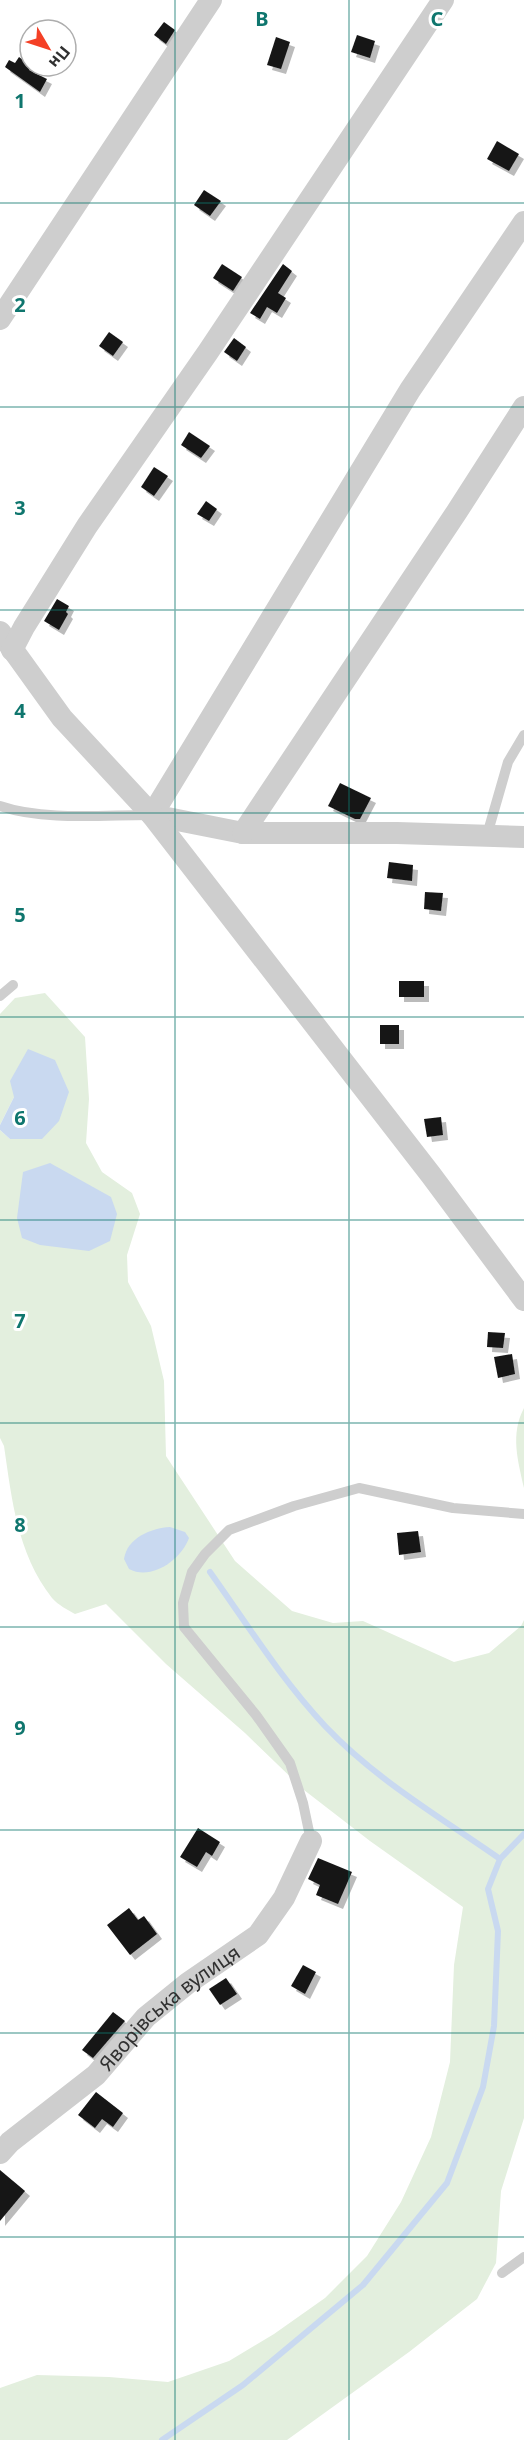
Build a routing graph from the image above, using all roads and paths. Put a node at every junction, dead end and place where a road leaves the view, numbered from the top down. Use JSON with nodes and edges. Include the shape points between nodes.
{"nodes":[{"id":1,"x":211,"y":0,"type":"edge"},
{"id":2,"x":443,"y":0,"type":"edge"},
{"id":3,"x":524,"y":222,"type":"edge"},
{"id":4,"x":0,"y":319,"type":"edge"},
{"id":5,"x":524,"y":407,"type":"edge"},
{"id":6,"x":6,"y":641,"type":"edge"},
{"id":7,"x":524,"y":735,"type":"edge"},
{"id":8,"x":0,"y":806,"type":"edge"},
{"id":9,"x":152,"y":815,"type":"junction"},
{"id":10,"x":243,"y":833,"type":"junction"},
{"id":11,"x":487,"y":835,"type":"junction"},
{"id":12,"x":524,"y":837,"type":"edge"},
{"id":13,"x":13,"y":985,"type":"dead end"},
{"id":14,"x":0,"y":996,"type":"edge"},
{"id":15,"x":524,"y":1300,"type":"edge"},
{"id":16,"x":524,"y":1514,"type":"edge"},
{"id":17,"x":311,"y":1841,"type":"joint"},
{"id":18,"x":0,"y":2153,"type":"edge"},
{"id":19,"x":524,"y":2257,"type":"edge"},
{"id":20,"x":502,"y":2273,"type":"dead end"}],
"edges":[{"from":1,"to":4,"type":"street"},
{"from":2,"to":6,"type":"street","via":[[87,526],[24,627]]},
{"from":3,"to":9,"type":"street","via":[[410,390]]},
{"from":5,"to":10,"type":"street"},
{"from":6,"to":9,"type":"street","via":[[62,718]]},
{"from":7,"to":11,"type":"lane","via":[[508,762]]},
{"from":8,"to":9,"type":"lane","via":[[39,814]]},
{"from":9,"to":10,"type":"street"},
{"from":9,"to":15,"type":"street"},
{"from":10,"to":11,"type":"street"},
{"from":11,"to":12,"type":"street"},
{"from":13,"to":14,"type":"lane"},
{"from":16,"to":17,"type":"lane","via":[[453,1508],[359,1488],[229,1530],[192,1572],[183,1603],[184,1626],[290,1763]]},
{"from":17,"to":18,"type":"street","name":"Яворівська вулиця","via":[[284,1898],[258,1935],[146,2017],[96,2074]]},
{"from":19,"to":20,"type":"lane"}]}
